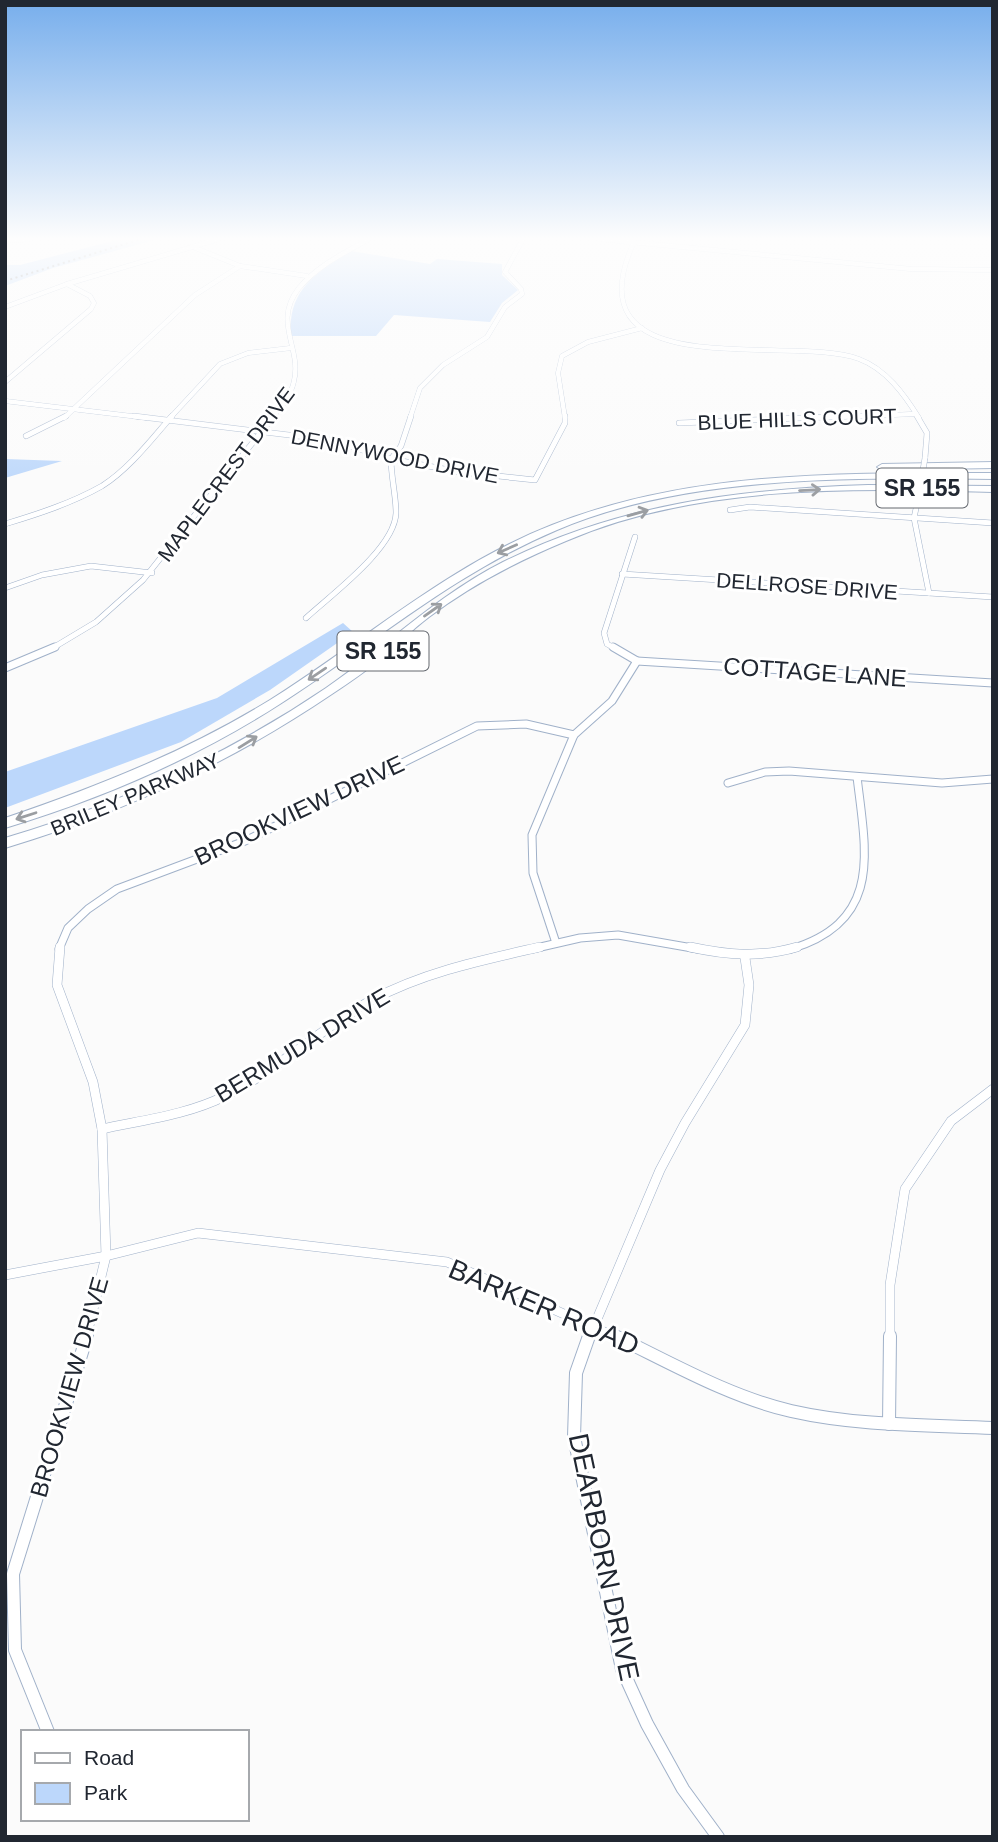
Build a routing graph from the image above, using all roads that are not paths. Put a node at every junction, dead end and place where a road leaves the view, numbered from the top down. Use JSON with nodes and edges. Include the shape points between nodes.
{"nodes":[{"id":1,"x":72,"y":325,"type":"edge"},
{"id":2,"x":163,"y":325,"type":"edge"},
{"id":3,"x":286,"y":325,"type":"edge"},
{"id":4,"x":494,"y":325,"type":"edge"},
{"id":5,"x":638,"y":325,"type":"edge"},
{"id":6,"x":642,"y":328,"type":"junction"},
{"id":7,"x":291,"y":348,"type":"junction"},
{"id":8,"x":5,"y":382,"type":"edge"},
{"id":9,"x":5,"y":401,"type":"edge"},
{"id":10,"x":74,"y":410,"type":"junction"},
{"id":11,"x":916,"y":414,"type":"junction"},
{"id":12,"x":167,"y":420,"type":"junction"},
{"id":13,"x":679,"y":423,"type":"dead end"},
{"id":14,"x":263,"y":431,"type":"junction"},
{"id":15,"x":26,"y":436,"type":"dead end"},
{"id":16,"x":391,"y":459,"type":"junction"},
{"id":17,"x":993,"y":465,"type":"edge"},
{"id":18,"x":993,"y":476,"type":"edge"},
{"id":19,"x":764,"y":480,"type":"junction"},
{"id":20,"x":851,"y":489,"type":"junction"},
{"id":21,"x":993,"y":489,"type":"edge"},
{"id":22,"x":993,"y":497,"type":"edge"},
{"id":23,"x":730,"y":510,"type":"dead end"},
{"id":24,"x":914,"y":518,"type":"junction"},
{"id":25,"x":993,"y":523,"type":"edge"},
{"id":26,"x":5,"y":524,"type":"edge"},
{"id":27,"x":635,"y":537,"type":"dead end"},
{"id":28,"x":152,"y":573,"type":"junction"},
{"id":29,"x":622,"y":574,"type":"junction"},
{"id":30,"x":5,"y":588,"type":"edge"},
{"id":31,"x":929,"y":593,"type":"junction"},
{"id":32,"x":993,"y":597,"type":"edge"},
{"id":33,"x":306,"y":618,"type":"dead end"},
{"id":34,"x":636,"y":661,"type":"junction"},
{"id":35,"x":5,"y":668,"type":"edge"},
{"id":36,"x":993,"y":683,"type":"edge"},
{"id":37,"x":575,"y":735,"type":"junction"},
{"id":38,"x":857,"y":776,"type":"junction"},
{"id":39,"x":993,"y":779,"type":"edge"},
{"id":40,"x":728,"y":783,"type":"dead end"},
{"id":41,"x":5,"y":823,"type":"edge"},
{"id":42,"x":5,"y":844,"type":"edge"},
{"id":43,"x":556,"y":943,"type":"junction"},
{"id":44,"x":745,"y":958,"type":"junction"},
{"id":45,"x":993,"y":1089,"type":"edge"},
{"id":46,"x":102,"y":1129,"type":"junction"},
{"id":47,"x":106,"y":1255,"type":"junction"},
{"id":48,"x":5,"y":1275,"type":"edge"},
{"id":49,"x":593,"y":1326,"type":"junction"},
{"id":50,"x":889,"y":1424,"type":"junction"},
{"id":51,"x":993,"y":1428,"type":"edge"},
{"id":52,"x":47,"y":1730,"type":"edge"},
{"id":53,"x":718,"y":1837,"type":"edge"}],
"edges":[{"from":1,"to":8,"type":"street"},
{"from":2,"to":10,"type":"street"},
{"from":3,"to":7,"type":"street","name":"MAPLECREST DRIVE"},
{"from":4,"to":16,"type":"street","via":[[479,344],[428,377],[401,446]]},
{"from":5,"to":6,"type":"street"},
{"from":6,"to":11,"type":"street","via":[[705,348],[799,349],[862,360],[875,366]]},
{"from":6,"to":16,"type":"street","name":"DENNYWOOD DRIVE","via":[[588,342],[562,356],[556,376],[565,423],[535,480]]},
{"from":7,"to":12,"type":"street","via":[[248,353],[220,364]]},
{"from":7,"to":14,"type":"street","name":"MAPLECREST DRIVE","via":[[296,381]]},
{"from":9,"to":10,"type":"street","name":"DENNYWOOD DRIVE"},
{"from":10,"to":12,"type":"street","name":"DENNYWOOD DRIVE"},
{"from":10,"to":15,"type":"street"},
{"from":11,"to":13,"type":"street","name":"BLUE HILLS COURT"},
{"from":11,"to":24,"type":"street","bridge":true,"via":[[927,433]]},
{"from":12,"to":14,"type":"street","name":"DENNYWOOD DRIVE"},
{"from":12,"to":26,"type":"street","via":[[103,485],[46,512]]},
{"from":14,"to":16,"type":"street","name":"DENNYWOOD DRIVE","via":[[330,440]]},
{"from":14,"to":28,"type":"street","name":"MAPLECREST DRIVE"},
{"from":16,"to":33,"type":"street","via":[[396,515],[388,536],[372,557]]},
{"from":17,"to":19,"type":"highway","via":[[822,470]]},
{"from":18,"to":19,"type":"highway","name":"BRILEY PARKWAY","number":"SR 155"},
{"from":19,"to":41,"type":"highway","name":"BRILEY PARKWAY","number":"SR 155","one_way":true,"via":[[640,500],[589,515],[500,552],[419,601],[274,702],[199,746],[126,780]]},
{"from":20,"to":21,"type":"highway","name":"BRILEY PARKWAY","number":"SR 155"},
{"from":20,"to":22,"type":"highway"},
{"from":42,"to":20,"type":"highway","name":"BRILEY PARKWAY","number":"SR 155","one_way":true,"via":[[120,805],[213,763],[372,660],[432,610],[508,564],[580,532],[682,502],[747,493]]},
{"from":23,"to":24,"type":"street","via":[[750,507]]},
{"from":24,"to":25,"type":"street"},
{"from":24,"to":31,"type":"street"},
{"from":27,"to":29,"type":"street"},
{"from":28,"to":30,"type":"street","via":[[91,566]]},
{"from":28,"to":35,"type":"street","name":"MAPLECREST DRIVE","via":[[103,618]]},
{"from":29,"to":31,"type":"street","name":"DELLROSE DRIVE"},
{"from":29,"to":34,"type":"street","via":[[604,633],[607,644]]},
{"from":31,"to":32,"type":"street","name":"DELLROSE DRIVE"},
{"from":34,"to":36,"type":"street","name":"COTTAGE LANE"},
{"from":34,"to":37,"type":"street","via":[[612,701]]},
{"from":37,"to":43,"type":"street","via":[[532,835],[533,873]]},
{"from":37,"to":46,"type":"street","name":"BROOKVIEW DRIVE","via":[[527,724],[477,726],[245,841],[117,889],[88,908],[68,928],[58,952],[57,985],[93,1082]]},
{"from":38,"to":39,"type":"street","via":[[942,783]]},
{"from":38,"to":40,"type":"street","via":[[765,772]]},
{"from":38,"to":44,"type":"street","name":"BERMUDA DRIVE","via":[[862,892],[849,913],[826,932],[792,949]]},
{"from":43,"to":44,"type":"street","name":"BERMUDA DRIVE","via":[[624,935]]},
{"from":43,"to":46,"type":"street","name":"BERMUDA DRIVE","via":[[394,989],[223,1097]]},
{"from":44,"to":49,"type":"street","name":"DEARBORN DRIVE","via":[[749,985],[745,1025],[660,1170]]},
{"from":45,"to":50,"type":"street","via":[[951,1121],[905,1189],[890,1285]]},
{"from":46,"to":47,"type":"street","name":"BROOKVIEW DRIVE"},
{"from":47,"to":48,"type":"street","name":"BARKER ROAD"},
{"from":47,"to":49,"type":"street","name":"BARKER ROAD","via":[[198,1233],[447,1262]]},
{"from":47,"to":52,"type":"street","name":"BROOKVIEW DRIVE","via":[[95,1309],[13,1574],[15,1650]]},
{"from":49,"to":50,"type":"street","name":"BARKER ROAD","via":[[736,1393],[791,1411]]},
{"from":49,"to":53,"type":"street","name":"DEARBORN DRIVE","via":[[576,1373],[574,1437],[622,1670],[683,1789]]},
{"from":50,"to":51,"type":"street","name":"BARKER ROAD"}]}
